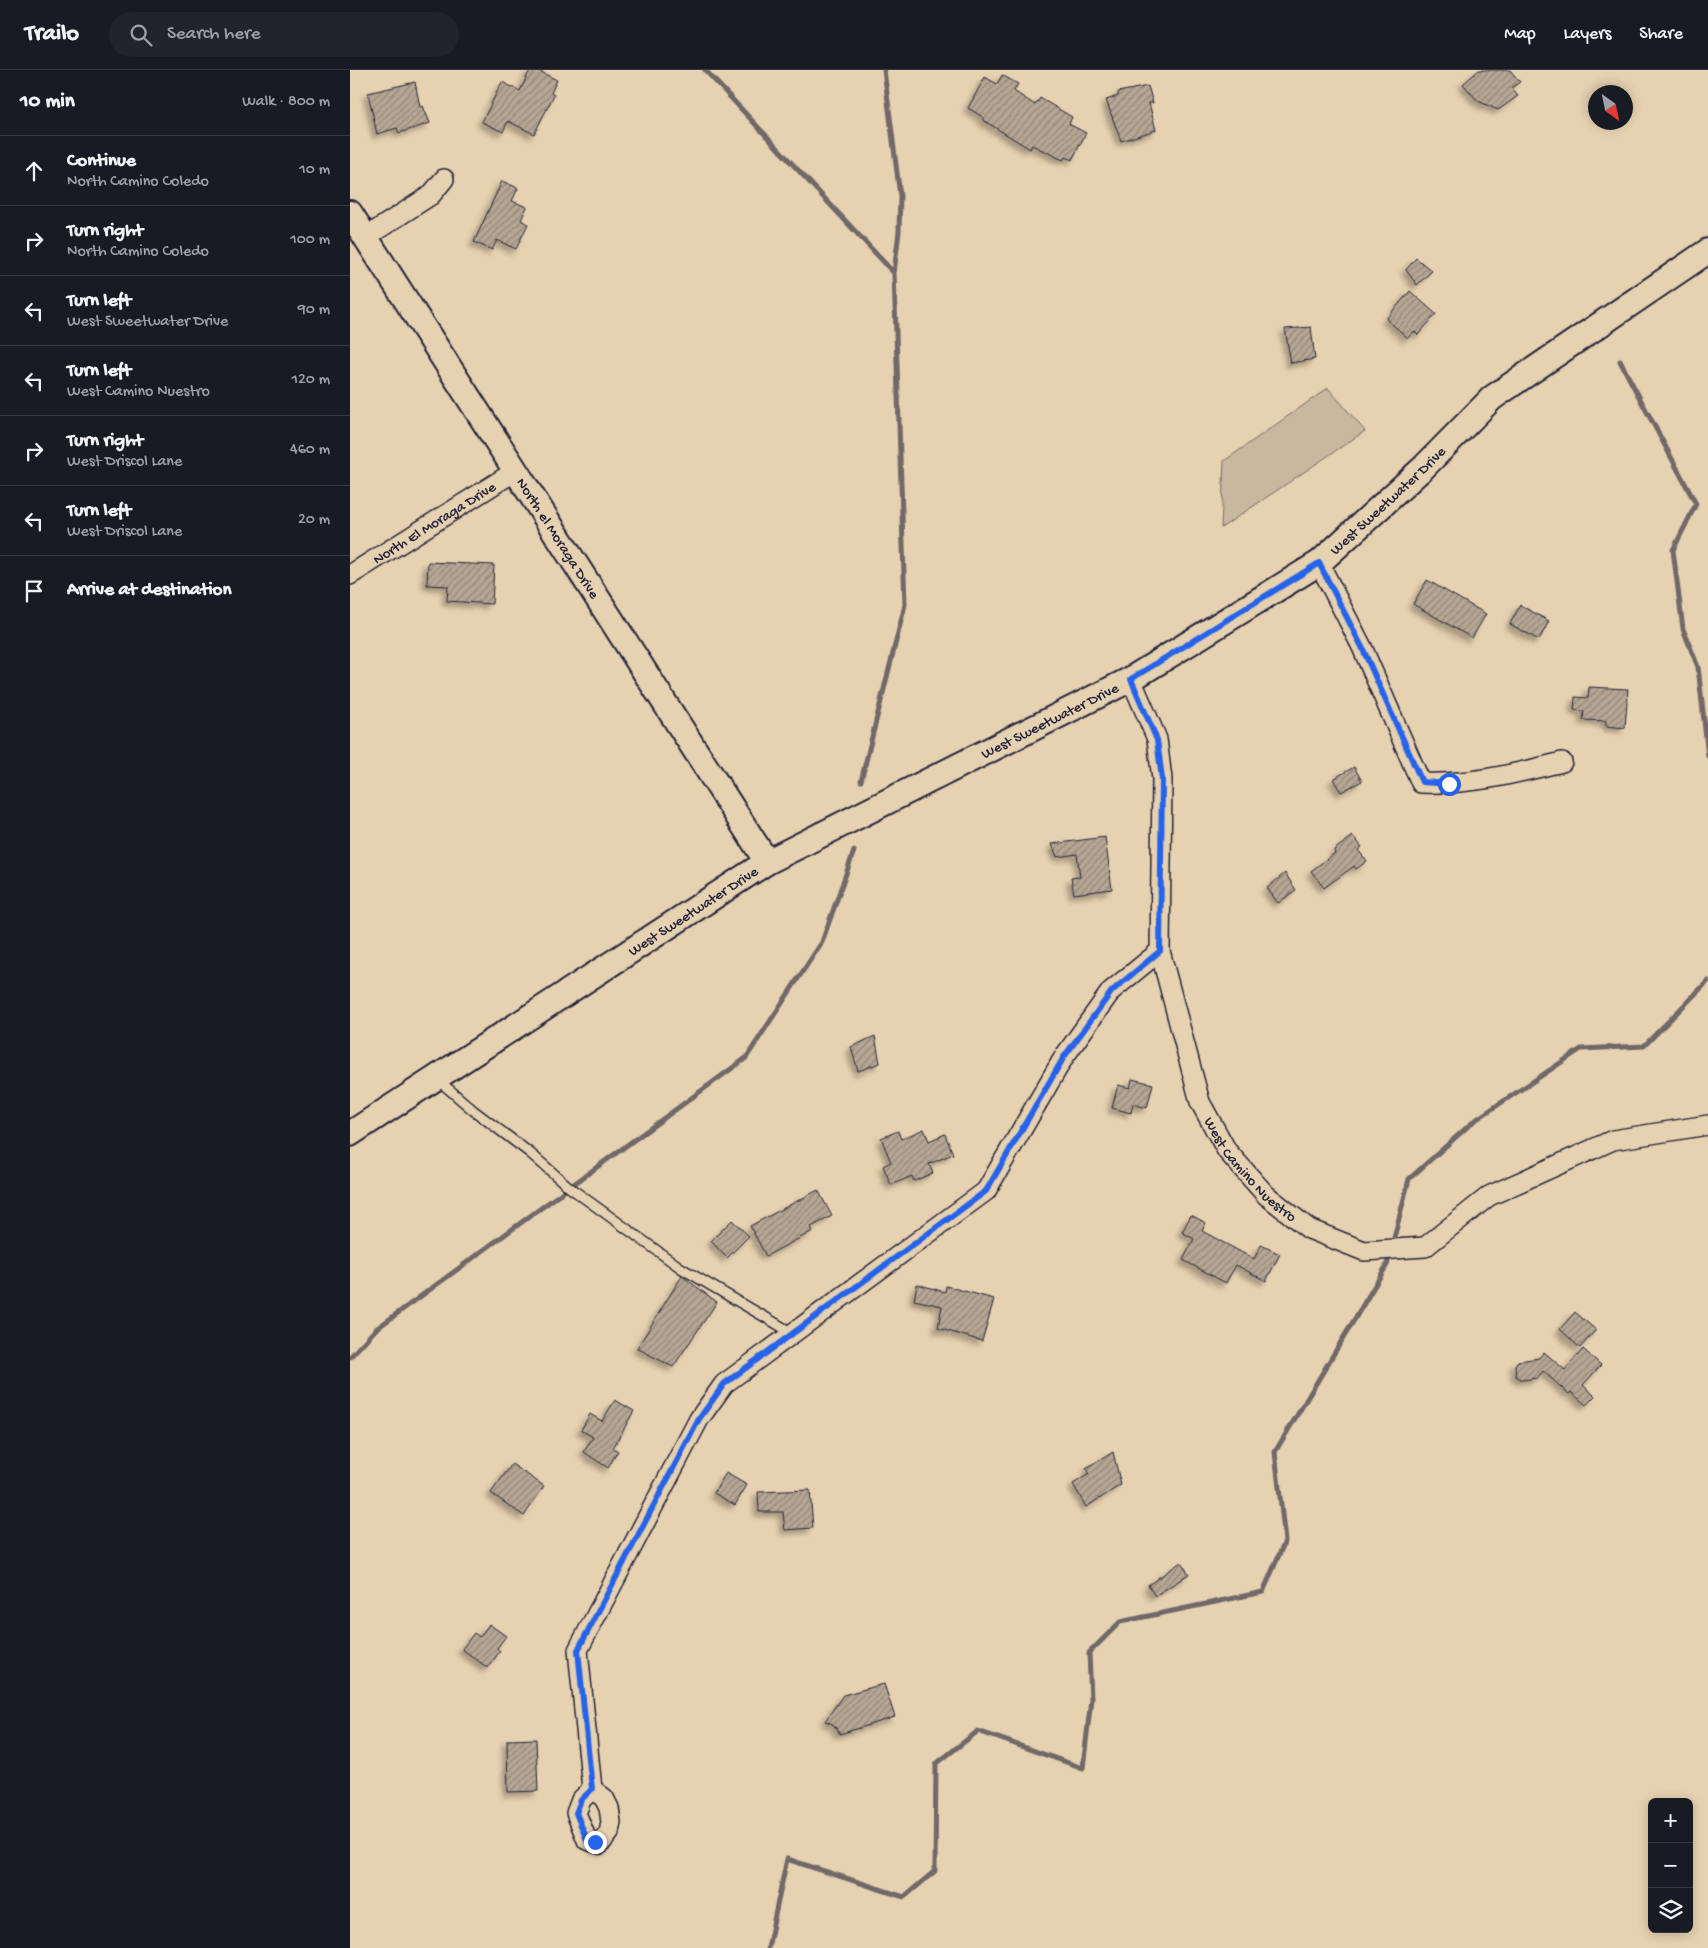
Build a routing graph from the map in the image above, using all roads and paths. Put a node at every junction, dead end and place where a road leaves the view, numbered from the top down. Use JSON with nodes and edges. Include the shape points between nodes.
{"nodes":[{"id":1,"x":444,"y":179,"type":"dead end"},
{"id":2,"x":350,"y":212,"type":"edge"},
{"id":3,"x":366,"y":237,"type":"junction"},
{"id":4,"x":1708,"y":251,"type":"edge"},
{"id":5,"x":516,"y":470,"type":"junction"},
{"id":6,"x":1319,"y":563,"type":"junction"},
{"id":7,"x":350,"y":575,"type":"edge"},
{"id":8,"x":1131,"y":679,"type":"junction"},
{"id":9,"x":1562,"y":762,"type":"dead end"},
{"id":10,"x":767,"y":862,"type":"junction"},
{"id":11,"x":1160,"y":951,"type":"junction"},
{"id":12,"x":437,"y":1079,"type":"junction"},
{"id":13,"x":1708,"y":1125,"type":"edge"},
{"id":14,"x":350,"y":1134,"type":"edge"},
{"id":15,"x":794,"y":1334,"type":"junction"},
{"id":16,"x":592,"y":1789,"type":"dead end"}],
"edges":[{"from":1,"to":3,"type":"street","via":[[431,195]]},
{"from":2,"to":3,"type":"street","name":"North el Moraga Drive"},
{"from":3,"to":5,"type":"street","name":"North el Moraga Drive"},
{"from":4,"to":6,"type":"street","name":"West Sweetwater Drive","via":[[1492,398]]},
{"from":5,"to":7,"type":"street","name":"North El Moraga Drive"},
{"from":5,"to":10,"type":"street","name":"North el Moraga Drive"},
{"from":6,"to":8,"type":"street","name":"West Sweetwater Drive"},
{"from":6,"to":9,"type":"street","via":[[1362,647],[1422,782],[1449,784],[1498,778]]},
{"from":8,"to":10,"type":"street","name":"West Sweetwater Drive"},
{"from":8,"to":11,"type":"street","name":"West Camino Nuestro","via":[[1157,740],[1162,779]]},
{"from":10,"to":12,"type":"street","name":"West Sweetwater Drive"},
{"from":11,"to":13,"type":"street","name":"West Camino Nuestro","via":[[1200,1102],[1228,1150],[1266,1195],[1310,1229],[1364,1251],[1425,1247],[1489,1196],[1613,1140]]},
{"from":11,"to":15,"type":"street","via":[[1106,998],[1064,1057],[986,1191]]},
{"from":12,"to":14,"type":"street","name":"West Sweetwater Drive"},
{"from":12,"to":15,"type":"lane","via":[[569,1188],[665,1257]]},
{"from":15,"to":16,"type":"street","via":[[724,1384],[699,1419],[578,1650]]}]}
